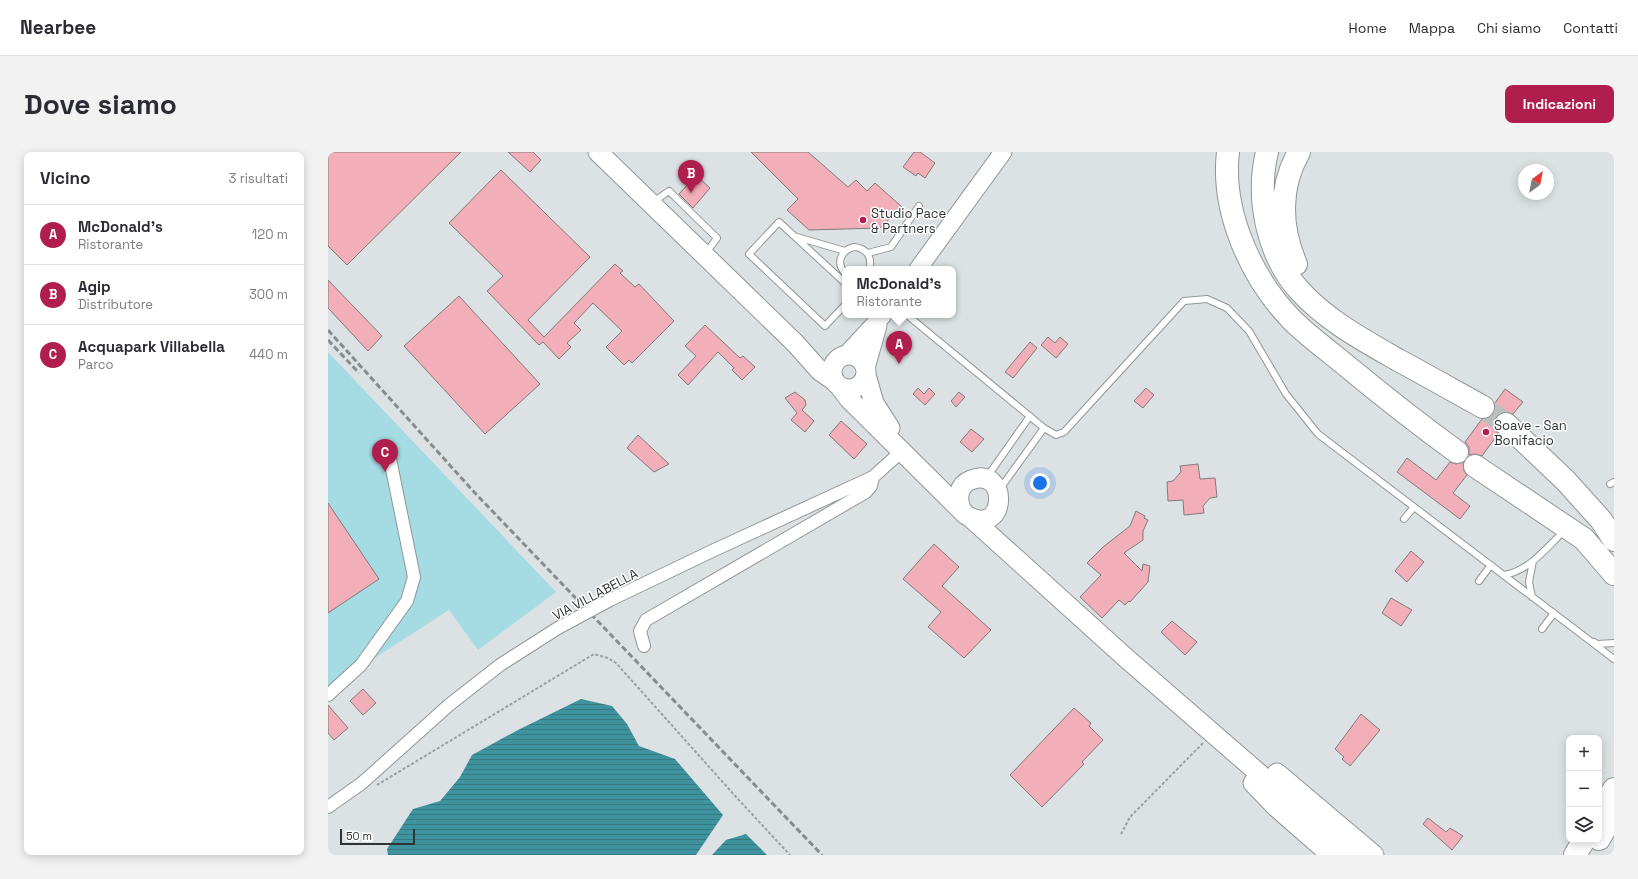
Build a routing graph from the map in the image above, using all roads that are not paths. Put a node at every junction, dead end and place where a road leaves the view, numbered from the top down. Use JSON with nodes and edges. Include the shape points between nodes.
{"nodes":[{"id":1,"x":598,"y":152,"type":"edge"},
{"id":2,"x":1003,"y":152,"type":"edge"},
{"id":3,"x":1228,"y":152,"type":"edge"},
{"id":4,"x":1254,"y":152,"type":"edge"},
{"id":5,"x":1268,"y":152,"type":"edge"},
{"id":6,"x":1299,"y":152,"type":"edge"},
{"id":7,"x":919,"y":206,"type":"dead end"},
{"id":8,"x":795,"y":237,"type":"junction"},
{"id":9,"x":845,"y":251,"type":"junction"},
{"id":10,"x":868,"y":253,"type":"junction"},
{"id":11,"x":870,"y":266,"type":"edge"},
{"id":12,"x":920,"y":266,"type":"edge"},
{"id":13,"x":842,"y":268,"type":"edge"},
{"id":14,"x":842,"y":280,"type":"edge"},
{"id":15,"x":842,"y":308,"type":"edge"},
{"id":16,"x":881,"y":318,"type":"edge"},
{"id":17,"x":882,"y":318,"type":"edge"},
{"id":18,"x":911,"y":318,"type":"edge"},
{"id":19,"x":795,"y":343,"type":"junction"},
{"id":20,"x":843,"y":356,"type":"junction"},
{"id":21,"x":866,"y":372,"type":"junction"},
{"id":22,"x":836,"y":384,"type":"junction"},
{"id":23,"x":1030,"y":416,"type":"junction"},
{"id":24,"x":1506,"y":424,"type":"tunnel mouth"},
{"id":25,"x":1044,"y":428,"type":"junction"},
{"id":26,"x":1428,"y":430,"type":"junction"},
{"id":27,"x":902,"y":451,"type":"junction"},
{"id":28,"x":1457,"y":452,"type":"dead end"},
{"id":29,"x":390,"y":459,"type":"dead end"},
{"id":30,"x":1475,"y":466,"type":"dead end"},
{"id":31,"x":873,"y":477,"type":"junction"},
{"id":32,"x":966,"y":483,"type":"junction"},
{"id":33,"x":994,"y":493,"type":"junction"},
{"id":34,"x":1414,"y":507,"type":"junction"},
{"id":35,"x":967,"y":515,"type":"junction"},
{"id":36,"x":1404,"y":519,"type":"dead end"},
{"id":37,"x":1558,"y":537,"type":"dead end"},
{"id":38,"x":1614,"y":540,"type":"edge"},
{"id":39,"x":1014,"y":555,"type":"junction"},
{"id":40,"x":1533,"y":561,"type":"junction"},
{"id":41,"x":1491,"y":565,"type":"junction"},
{"id":42,"x":1614,"y":574,"type":"edge"},
{"id":43,"x":1504,"y":575,"type":"junction"},
{"id":44,"x":1479,"y":581,"type":"dead end"},
{"id":45,"x":1532,"y":597,"type":"junction"},
{"id":46,"x":1554,"y":613,"type":"junction"},
{"id":47,"x":1542,"y":629,"type":"dead end"},
{"id":48,"x":1586,"y":637,"type":"junction"},
{"id":49,"x":1614,"y":642,"type":"edge"},
{"id":50,"x":644,"y":646,"type":"dead end"},
{"id":51,"x":1614,"y":659,"type":"edge"},
{"id":52,"x":328,"y":695,"type":"edge"},
{"id":53,"x":1192,"y":715,"type":"junction"},
{"id":54,"x":1614,"y":789,"type":"edge"},
{"id":55,"x":328,"y":807,"type":"edge"},
{"id":56,"x":1602,"y":811,"type":"edge"},
{"id":57,"x":1614,"y":813,"type":"edge"},
{"id":58,"x":1602,"y":835,"type":"edge"},
{"id":59,"x":1582,"y":843,"type":"edge"},
{"id":60,"x":1597,"y":843,"type":"edge"},
{"id":61,"x":1319,"y":849,"type":"edge"},
{"id":62,"x":1353,"y":855,"type":"edge"},
{"id":63,"x":1374,"y":855,"type":"edge"},
{"id":64,"x":1575,"y":855,"type":"edge"},
{"id":65,"x":1590,"y":855,"type":"edge"}],
"edges":[{"from":1,"to":19,"type":"main road"},
{"from":2,"to":12,"type":"street"},
{"from":3,"to":26,"type":"highway","via":[[1232,214],[1240,239],[1270,292],[1292,320]]},
{"from":4,"to":26,"type":"highway","via":[[1250,189],[1253,222],[1262,252],[1271,270],[1296,304]]},
{"from":5,"to":6,"type":"highway","via":[[1264,175],[1265,214],[1272,243],[1284,269],[1298,289],[1343,328],[1486,409],[1344,317],[1326,303],[1297,266],[1288,246],[1283,209],[1290,169]]},
{"from":7,"to":10,"type":"lane","via":[[891,247]]},
{"from":8,"to":9,"type":"lane"},
{"from":8,"to":14,"type":"lane"},
{"from":8,"to":15,"type":"lane","via":[[779,222],[749,254],[825,326]]},
{"from":9,"to":10,"type":"lane","via":[[854,247],[864,249]]},
{"from":9,"to":13,"type":"lane","via":[[840,260]]},
{"from":10,"to":11,"type":"lane"},
{"from":16,"to":20,"type":"street"},
{"from":17,"to":21,"type":"street"},
{"from":18,"to":23,"type":"lane"},
{"from":19,"to":20,"type":"main road","via":[[819,354]]},
{"from":19,"to":22,"type":"main road","via":[[820,371]]},
{"from":20,"to":21,"type":"main road","via":[[856,357]]},
{"from":20,"to":22,"type":"main road","via":[[832,369]]},
{"from":21,"to":22,"type":"main road","via":[[858,387],[849,390]]},
{"from":21,"to":32,"type":"main road","via":[[874,402],[888,426],[932,469],[946,477]]},
{"from":22,"to":27,"type":"main road"},
{"from":23,"to":25,"type":"lane"},
{"from":23,"to":33,"type":"lane"},
{"from":24,"to":38,"type":"highway","via":[[1566,481],[1601,520]]},
{"from":25,"to":33,"type":"lane"},
{"from":25,"to":34,"type":"lane","via":[[1056,435],[1064,432],[1184,301],[1207,299],[1227,308],[1250,331],[1286,394],[1318,434]]},
{"from":26,"to":28,"type":"highway"},
{"from":27,"to":31,"type":"street","name":"VIA VILLABELLA"},
{"from":27,"to":35,"type":"main road"},
{"from":29,"to":52,"type":"street","via":[[414,577],[406,601],[361,664]]},
{"from":30,"to":42,"type":"highway","via":[[1584,539]]},
{"from":31,"to":50,"type":"street","via":[[866,492],[646,620],[640,631]]},
{"from":31,"to":55,"type":"street","name":"VIA VILLABELLA","bridge":true,"via":[[710,552],[558,628],[500,666],[449,705],[362,783]]},
{"from":32,"to":33,"type":"main road","via":[[978,478]]},
{"from":32,"to":35,"type":"main road","via":[[958,499]]},
{"from":33,"to":35,"type":"main road","via":[[989,518],[977,520]]},
{"from":33,"to":39,"type":"main road","via":[[999,525]]},
{"from":34,"to":36,"type":"lane"},
{"from":34,"to":41,"type":"lane"},
{"from":35,"to":39,"type":"main road"},
{"from":37,"to":40,"type":"lane"},
{"from":39,"to":53,"type":"main road"},
{"from":40,"to":43,"type":"lane","via":[[1521,570]]},
{"from":40,"to":45,"type":"lane","via":[[1529,582]]},
{"from":41,"to":43,"type":"lane"},
{"from":41,"to":44,"type":"lane"},
{"from":43,"to":45,"type":"lane"},
{"from":45,"to":46,"type":"lane"},
{"from":46,"to":47,"type":"lane"},
{"from":46,"to":48,"type":"lane"},
{"from":48,"to":49,"type":"lane","via":[[1597,644]]},
{"from":48,"to":51,"type":"lane"},
{"from":53,"to":61,"type":"main road","via":[[1276,807]]},
{"from":53,"to":62,"type":"main road"},
{"from":53,"to":63,"type":"main road","via":[[1224,733],[1259,759]]},
{"from":54,"to":56,"type":"highway"},
{"from":57,"to":58,"type":"highway"},
{"from":59,"to":64,"type":"highway"},
{"from":60,"to":65,"type":"highway"}]}
